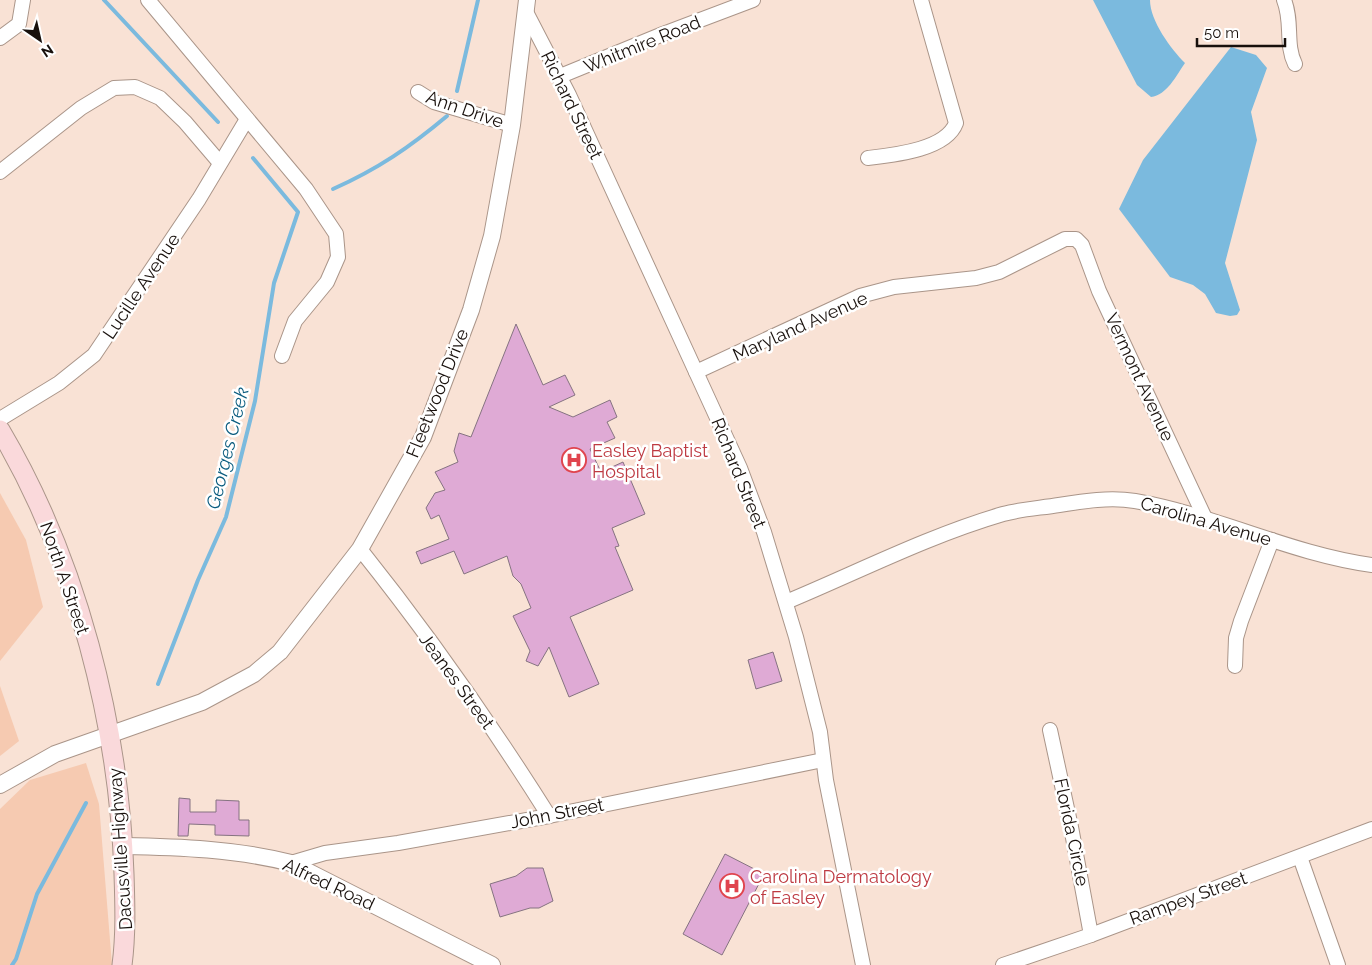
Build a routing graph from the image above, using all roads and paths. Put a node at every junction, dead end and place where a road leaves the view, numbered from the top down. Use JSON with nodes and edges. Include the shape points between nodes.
{"nodes":[{"id":1,"x":23,"y":0,"type":"edge"},
{"id":2,"x":148,"y":0,"type":"edge"},
{"id":3,"x":753,"y":0,"type":"edge"},
{"id":4,"x":921,"y":0,"type":"edge"},
{"id":5,"x":1284,"y":0,"type":"edge"},
{"id":6,"x":526,"y":6,"type":"edge"},
{"id":7,"x":0,"y":38,"type":"edge"},
{"id":8,"x":1295,"y":64,"type":"dead end"},
{"id":9,"x":558,"y":77,"type":"junction"},
{"id":10,"x":418,"y":92,"type":"dead end"},
{"id":11,"x":247,"y":119,"type":"junction"},
{"id":12,"x":512,"y":125,"type":"junction"},
{"id":13,"x":868,"y":158,"type":"dead end"},
{"id":14,"x":220,"y":163,"type":"junction"},
{"id":15,"x":0,"y":172,"type":"edge"},
{"id":16,"x":1076,"y":239,"type":"joint"},
{"id":17,"x":282,"y":356,"type":"dead end"},
{"id":18,"x":696,"y":372,"type":"junction"},
{"id":19,"x":0,"y":419,"type":"edge"},
{"id":20,"x":0,"y":430,"type":"edge"},
{"id":21,"x":1204,"y":516,"type":"junction"},
{"id":22,"x":1272,"y":540,"type":"junction"},
{"id":23,"x":360,"y":549,"type":"junction"},
{"id":24,"x":1372,"y":566,"type":"edge"},
{"id":25,"x":786,"y":602,"type":"junction"},
{"id":26,"x":1235,"y":666,"type":"dead end"},
{"id":27,"x":1050,"y":730,"type":"dead end"},
{"id":28,"x":110,"y":733,"type":"junction"},
{"id":29,"x":823,"y":760,"type":"junction"},
{"id":30,"x":0,"y":785,"type":"edge"},
{"id":31,"x":549,"y":816,"type":"junction"},
{"id":32,"x":1372,"y":829,"type":"edge"},
{"id":33,"x":123,"y":846,"type":"junction"},
{"id":34,"x":1300,"y":857,"type":"junction"},
{"id":35,"x":291,"y":863,"type":"junction"},
{"id":36,"x":1091,"y":935,"type":"junction"},
{"id":37,"x":122,"y":965,"type":"edge"},
{"id":38,"x":492,"y":965,"type":"edge"},
{"id":39,"x":863,"y":965,"type":"edge"},
{"id":40,"x":1003,"y":965,"type":"edge"},
{"id":41,"x":1338,"y":965,"type":"edge"}],
"edges":[{"from":1,"to":7,"type":"street","via":[[19,24]]},
{"from":2,"to":11,"type":"street"},
{"from":3,"to":9,"type":"street","name":"Whitmire Road"},
{"from":4,"to":13,"type":"street","via":[[956,123],[953,130],[940,140],[906,153]]},
{"from":5,"to":8,"type":"street","via":[[1290,28],[1289,49]]},
{"from":6,"to":9,"type":"street","name":"Richard Street"},
{"from":6,"to":12,"type":"street","name":"Fleetwood Drive"},
{"from":9,"to":18,"type":"street","name":"Richard Street"},
{"from":10,"to":12,"type":"street","name":"Ann Drive","via":[[434,102]]},
{"from":11,"to":14,"type":"street","name":"Lucille Avenue"},
{"from":11,"to":17,"type":"street","via":[[306,190],[336,234],[338,257],[328,282],[295,321]]},
{"from":12,"to":23,"type":"street","name":"Fleetwood Drive","via":[[492,236],[470,310],[423,437]]},
{"from":14,"to":15,"type":"street","via":[[160,98],[134,87],[114,88],[81,108]]},
{"from":14,"to":19,"type":"street","name":"Lucille Avenue","via":[[94,355],[59,383]]},
{"from":16,"to":18,"type":"street","name":"Maryland Avenue","via":[[1065,239],[999,272],[976,278],[894,287],[860,296]]},
{"from":16,"to":21,"type":"street","name":"Vermont Avenue","via":[[1082,245],[1099,291]]},
{"from":18,"to":25,"type":"street","name":"Richard Street","via":[[740,468]]},
{"from":20,"to":28,"type":"main road","name":"North A Street","via":[[39,504],[60,556],[82,623]]},
{"from":21,"to":22,"type":"street","name":"Carolina Avenue"},
{"from":21,"to":25,"type":"street","name":"Carolina Avenue","via":[[1124,500],[1089,500],[1005,514],[948,532]]},
{"from":22,"to":24,"type":"street","name":"Carolina Avenue","via":[[1341,561]]},
{"from":22,"to":26,"type":"street","via":[[1236,638]]},
{"from":23,"to":28,"type":"street","name":"Fleetwood Drive","via":[[280,652],[254,674],[202,702]]},
{"from":23,"to":31,"type":"street","name":"Jeanes Street","via":[[479,709]]},
{"from":25,"to":29,"type":"street","name":"Richard Street","via":[[820,732]]},
{"from":27,"to":36,"type":"street","name":"Florida Circle","via":[[1072,827]]},
{"from":28,"to":30,"type":"street","name":"Fleetwood Drive","via":[[55,754]]},
{"from":28,"to":33,"type":"main road","name":"Dacusville Highway"},
{"from":29,"to":31,"type":"street","name":"John Street"},
{"from":29,"to":39,"type":"street","name":"Richard Street"},
{"from":31,"to":35,"type":"street","name":"John Street","via":[[325,853]]},
{"from":32,"to":34,"type":"street","name":"Rampey Street"},
{"from":33,"to":35,"type":"street","name":"Alfred Road","via":[[166,846],[260,855]]},
{"from":33,"to":37,"type":"main road","name":"Dacusville Highway","via":[[126,936]]},
{"from":34,"to":36,"type":"street","name":"Rampey Street"},
{"from":34,"to":41,"type":"street"},
{"from":35,"to":38,"type":"street","name":"Alfred Road"},
{"from":36,"to":40,"type":"street","name":"Rampey Street"}]}
